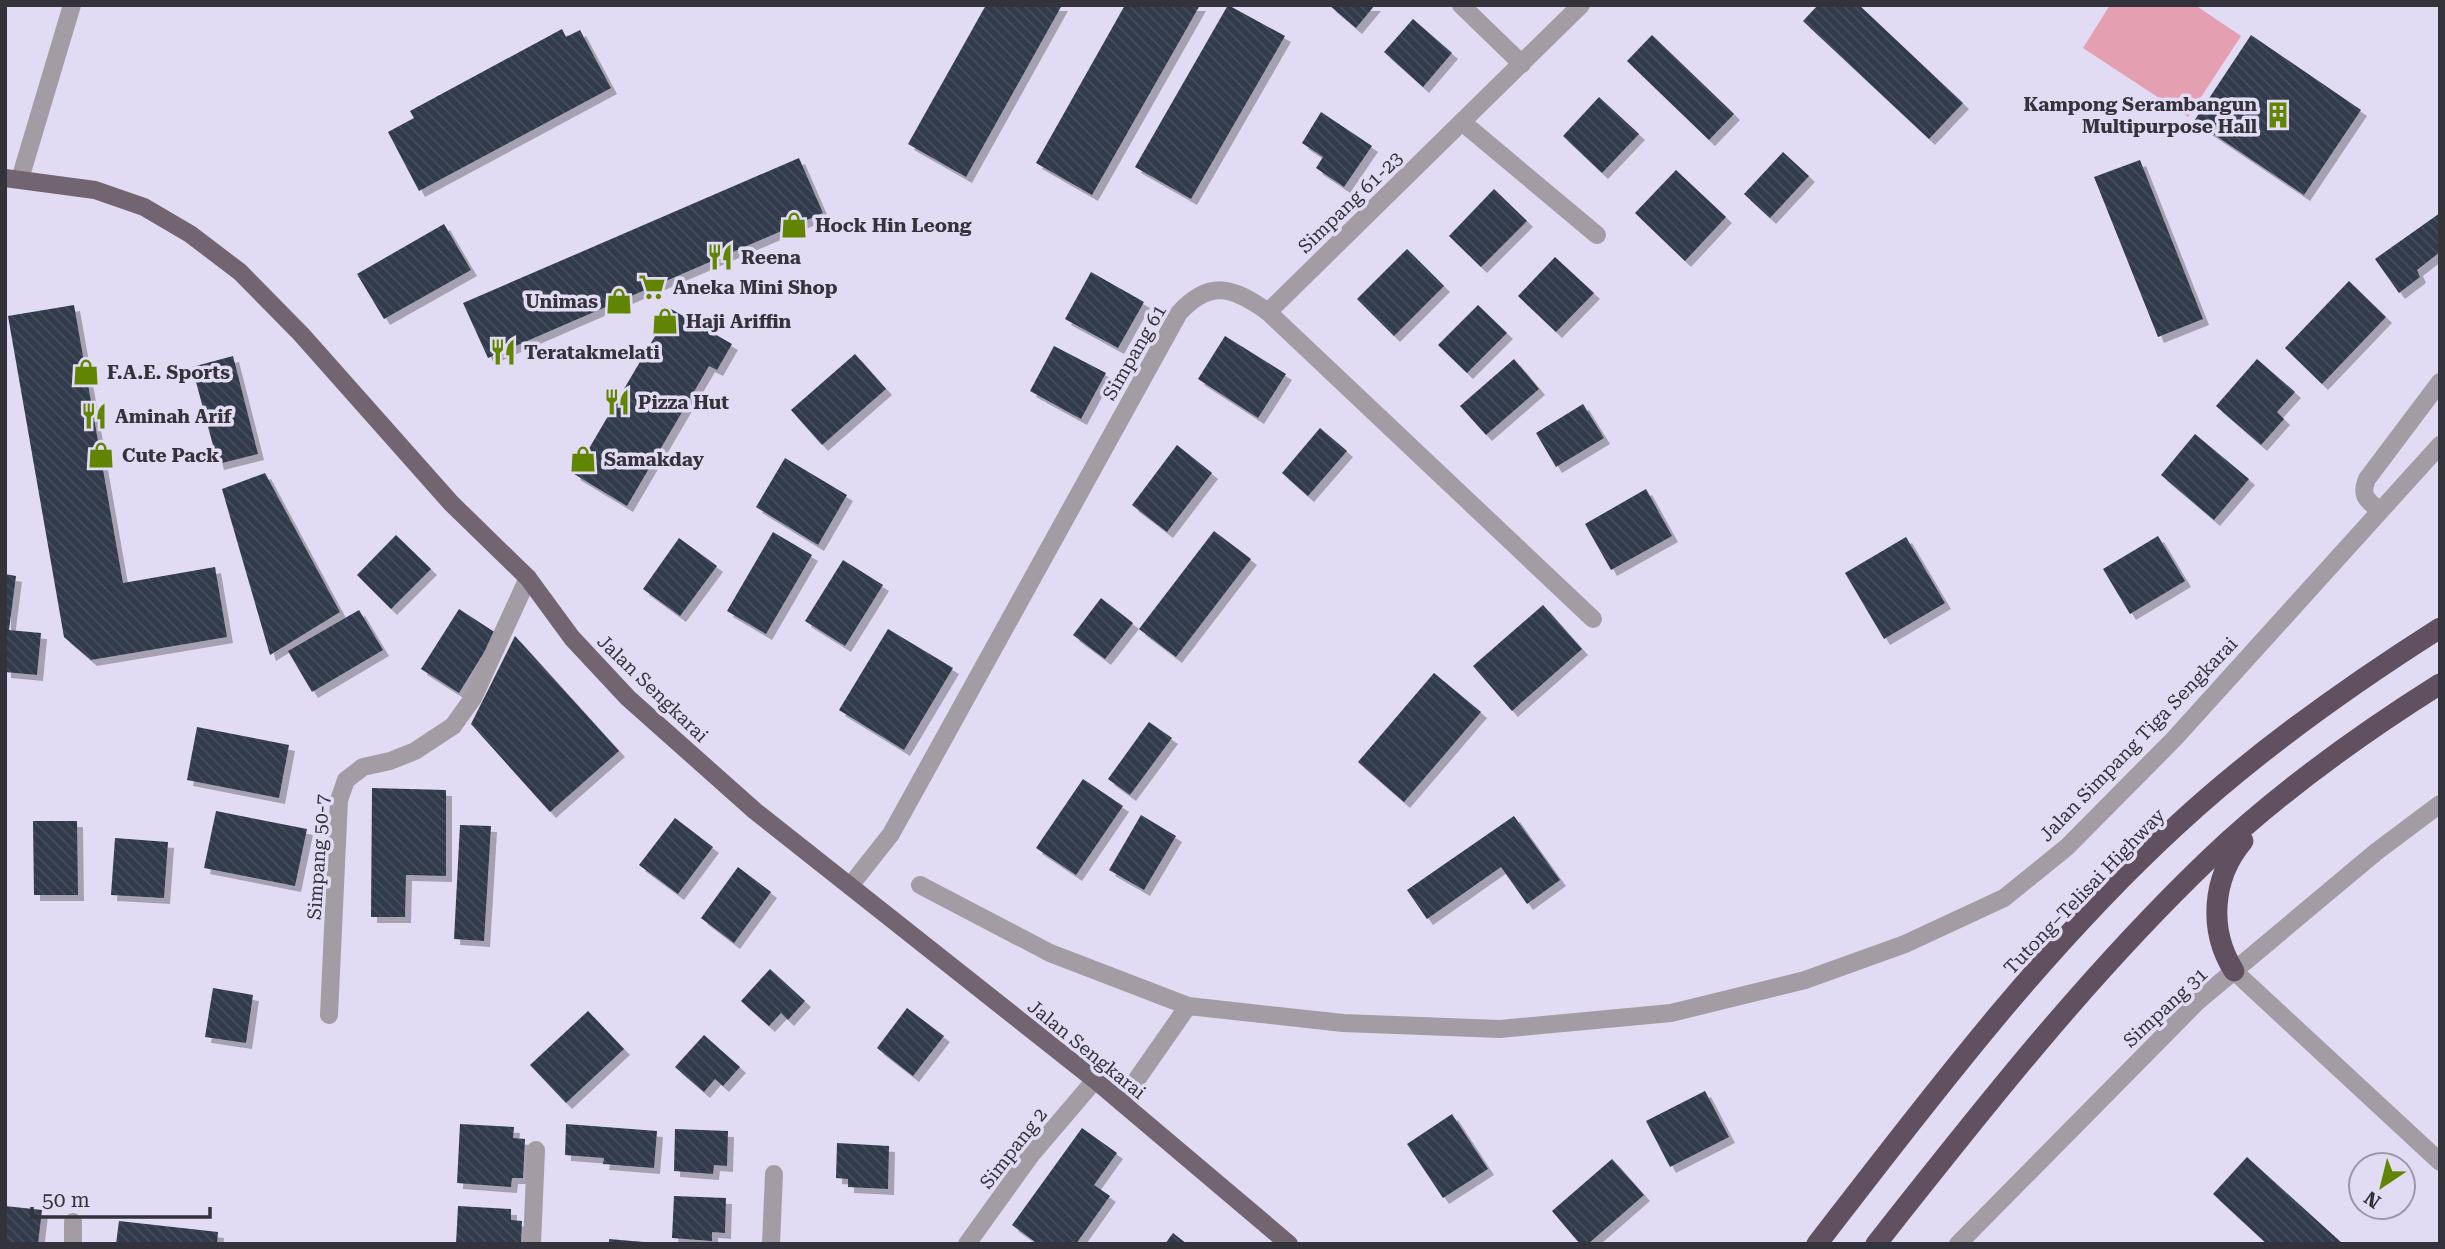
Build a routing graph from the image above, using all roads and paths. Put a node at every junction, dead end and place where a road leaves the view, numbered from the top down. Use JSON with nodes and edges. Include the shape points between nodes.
{"nodes":[{"id":1,"x":72,"y":5,"type":"edge"},
{"id":2,"x":1461,"y":5,"type":"edge"},
{"id":3,"x":1581,"y":5,"type":"edge"},
{"id":4,"x":1522,"y":64,"type":"junction"},
{"id":5,"x":1462,"y":122,"type":"junction"},
{"id":6,"x":13,"y":178,"type":"edge"},
{"id":7,"x":1597,"y":235,"type":"dead end"},
{"id":8,"x":1268,"y":312,"type":"junction"},
{"id":9,"x":2440,"y":382,"type":"edge"},
{"id":10,"x":2440,"y":445,"type":"edge"},
{"id":11,"x":2380,"y":511,"type":"junction"},
{"id":12,"x":528,"y":578,"type":"junction"},
{"id":13,"x":1593,"y":618,"type":"dead end"},
{"id":14,"x":2440,"y":628,"type":"edge"},
{"id":15,"x":2440,"y":684,"type":"edge"},
{"id":16,"x":2306,"y":777,"type":"junction"},
{"id":17,"x":2440,"y":804,"type":"edge"},
{"id":18,"x":919,"y":885,"type":"dead end"},
{"id":19,"x":849,"y":886,"type":"junction"},
{"id":20,"x":2234,"y":971,"type":"junction"},
{"id":21,"x":1188,"y":1006,"type":"junction"},
{"id":22,"x":329,"y":1016,"type":"dead end"},
{"id":23,"x":1094,"y":1080,"type":"junction"},
{"id":24,"x":1121,"y":1102,"type":"junction"},
{"id":25,"x":536,"y":1150,"type":"dead end"},
{"id":26,"x":2440,"y":1162,"type":"edge"},
{"id":27,"x":774,"y":1174,"type":"dead end"},
{"id":28,"x":73,"y":1222,"type":"dead end"},
{"id":29,"x":73,"y":1244,"type":"edge"},
{"id":30,"x":532,"y":1244,"type":"edge"},
{"id":31,"x":771,"y":1244,"type":"edge"},
{"id":32,"x":967,"y":1244,"type":"edge"},
{"id":33,"x":1289,"y":1244,"type":"edge"},
{"id":34,"x":1817,"y":1244,"type":"edge"},
{"id":35,"x":1876,"y":1244,"type":"edge"},
{"id":36,"x":1958,"y":1244,"type":"edge"}],
"edges":[{"from":1,"to":6,"type":"street"},
{"from":2,"to":4,"type":"street"},
{"from":3,"to":4,"type":"street","name":"Simpang 61-23"},
{"from":4,"to":5,"type":"street","name":"Simpang 61-23"},
{"from":5,"to":7,"type":"street"},
{"from":5,"to":8,"type":"street","name":"Simpang 61-23"},
{"from":6,"to":12,"type":"main road","name":"Jalan Sengkarai","via":[[95,190],[145,207],[191,234],[240,272],[451,503]]},
{"from":8,"to":13,"type":"street","name":"Simpang 61"},
{"from":8,"to":19,"type":"street","name":"Simpang 61","via":[[1229,292],[1205,290],[1179,313],[891,834]]},
{"from":9,"to":11,"type":"street","via":[[2367,479],[2365,498]]},
{"from":10,"to":11,"type":"street","name":"Jalan Simpang Tiga Sengkarai"},
{"from":11,"to":21,"type":"street","name":"Jalan Simpang Tiga Sengkarai","via":[[2174,739],[2067,847],[2004,898],[1905,944],[1805,980],[1671,1013],[1500,1029],[1343,1023]]},
{"from":12,"to":19,"type":"main road","name":"Jalan Sengkarai","via":[[572,638],[628,698],[755,811]]},
{"from":12,"to":22,"type":"street","name":"Simpang 50-7","via":[[473,698],[453,726],[415,751],[362,767],[346,780],[339,800]]},
{"from":14,"to":34,"type":"highway","name":"Tutong–Telisai Highway","via":[[2275,742],[2176,825],[1983,1032]]},
{"from":15,"to":16,"type":"highway"},
{"from":16,"to":20,"type":"highway","via":[[2244,840],[2223,871],[2217,918],[2224,955]]},
{"from":16,"to":35,"type":"highway","via":[[2210,858],[2112,957],[2020,1063]]},
{"from":17,"to":20,"type":"street"},
{"from":18,"to":21,"type":"street","name":"Jalan Simpang Tiga Sengkarai","via":[[1050,953]]},
{"from":19,"to":23,"type":"main road","name":"Jalan Sengkarai"},
{"from":20,"to":26,"type":"street","name":"Simpang 31"},
{"from":20,"to":36,"type":"street","name":"Simpang 31","via":[[2189,1010]]},
{"from":21,"to":24,"type":"street"},
{"from":23,"to":24,"type":"main road","name":"Jalan Sengkarai"},
{"from":23,"to":32,"type":"street","name":"Simpang 2","via":[[1031,1155]]},
{"from":24,"to":33,"type":"main road","name":"Jalan Sengkarai"},
{"from":25,"to":30,"type":"street"},
{"from":27,"to":31,"type":"street"},
{"from":28,"to":29,"type":"street"}]}
